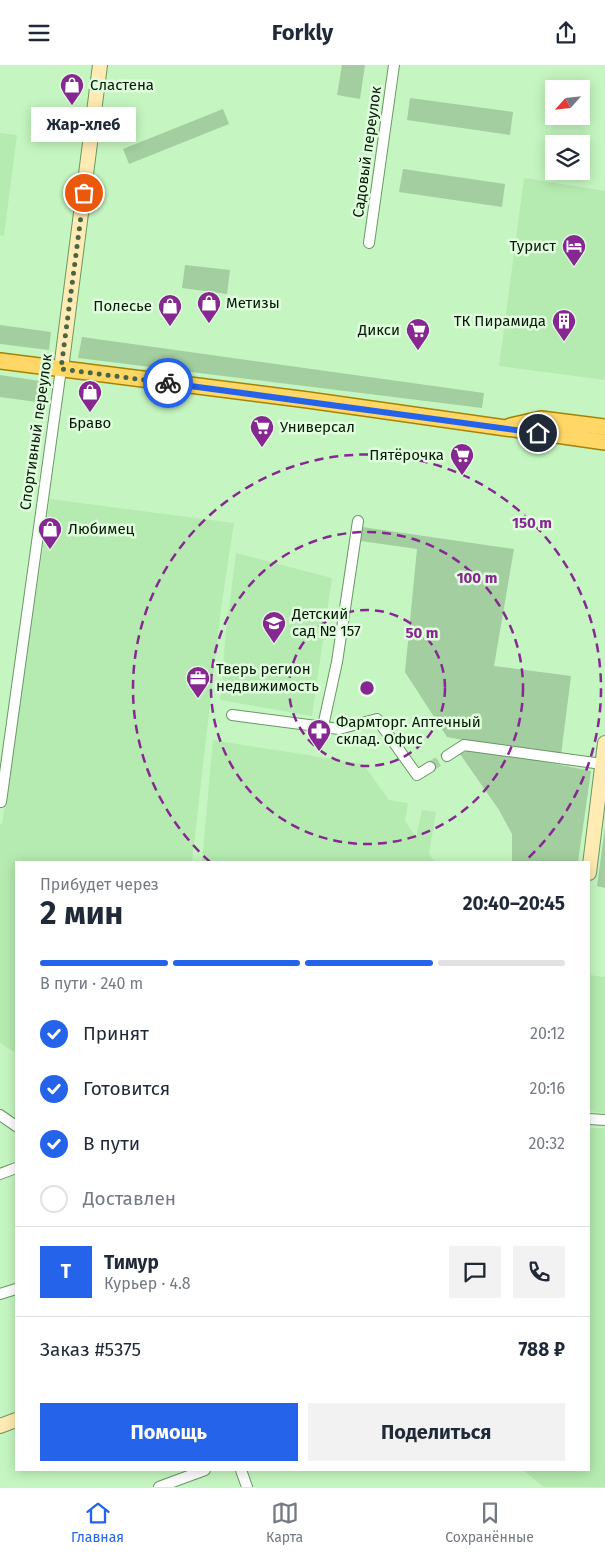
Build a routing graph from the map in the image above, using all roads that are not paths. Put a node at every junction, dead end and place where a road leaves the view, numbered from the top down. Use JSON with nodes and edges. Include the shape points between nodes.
{"nodes":[{"id":1,"x":100,"y":65,"type":"edge"},
{"id":2,"x":394,"y":65,"type":"edge"},
{"id":3,"x":369,"y":243,"type":"dead end"},
{"id":4,"x":0,"y":361,"type":"edge"},
{"id":5,"x":61,"y":369,"type":"junction"},
{"id":6,"x":605,"y":427,"type":"edge"},
{"id":7,"x":503,"y":428,"type":"junction"},
{"id":8,"x":587,"y":440,"type":"junction"},
{"id":9,"x":605,"y":442,"type":"edge"},
{"id":10,"x":605,"y":447,"type":"edge"},
{"id":11,"x":358,"y":521,"type":"dead end"},
{"id":12,"x":232,"y":715,"type":"dead end"},
{"id":13,"x":323,"y":726,"type":"junction"},
{"id":14,"x":605,"y":743,"type":"edge"},
{"id":15,"x":447,"y":756,"type":"tunnel mouth"},
{"id":16,"x":602,"y":764,"type":"junction"},
{"id":17,"x":430,"y":767,"type":"tunnel mouth"},
{"id":18,"x":1,"y":802,"type":"edge"},
{"id":19,"x":590,"y":865,"type":"edge"},
{"id":20,"x":0,"y":1115,"type":"edge"},
{"id":21,"x":590,"y":1119,"type":"edge"},
{"id":22,"x":605,"y":1119,"type":"edge"},
{"id":23,"x":15,"y":1125,"type":"edge"},
{"id":24,"x":15,"y":1168,"type":"edge"},
{"id":25,"x":0,"y":1174,"type":"edge"},
{"id":26,"x":15,"y":1289,"type":"edge"},
{"id":27,"x":0,"y":1294,"type":"edge"},
{"id":28,"x":15,"y":1420,"type":"edge"},
{"id":29,"x":0,"y":1426,"type":"edge"},
{"id":30,"x":202,"y":1471,"type":"edge"},
{"id":31,"x":241,"y":1471,"type":"edge"},
{"id":32,"x":159,"y":1487,"type":"edge"},
{"id":33,"x":248,"y":1487,"type":"edge"}],
"edges":[{"from":1,"to":5,"type":"street","name":"Спортивный переулок"},
{"from":2,"to":3,"type":"street","name":"Садовый переулок"},
{"from":4,"to":5,"type":"main road"},
{"from":5,"to":7,"type":"main road"},
{"from":5,"to":18,"type":"street","name":"Спортивный переулок"},
{"from":6,"to":7,"type":"main road","via":[[541,419]]},
{"from":7,"to":8,"type":"main road"},
{"from":8,"to":9,"type":"main road"},
{"from":8,"to":10,"type":"street"},
{"from":11,"to":13,"type":"street","via":[[337,662]]},
{"from":12,"to":13,"type":"street"},
{"from":13,"to":17,"type":"street","via":[[339,729],[377,719],[417,775]]},
{"from":14,"to":16,"type":"street"},
{"from":15,"to":16,"type":"street","via":[[464,745]]},
{"from":16,"to":19,"type":"street"},
{"from":20,"to":23,"type":"street"},
{"from":21,"to":22,"type":"street"},
{"from":24,"to":25,"type":"street"},
{"from":26,"to":27,"type":"street"},
{"from":28,"to":29,"type":"street"},
{"from":30,"to":32,"type":"street"},
{"from":31,"to":33,"type":"street"}]}
